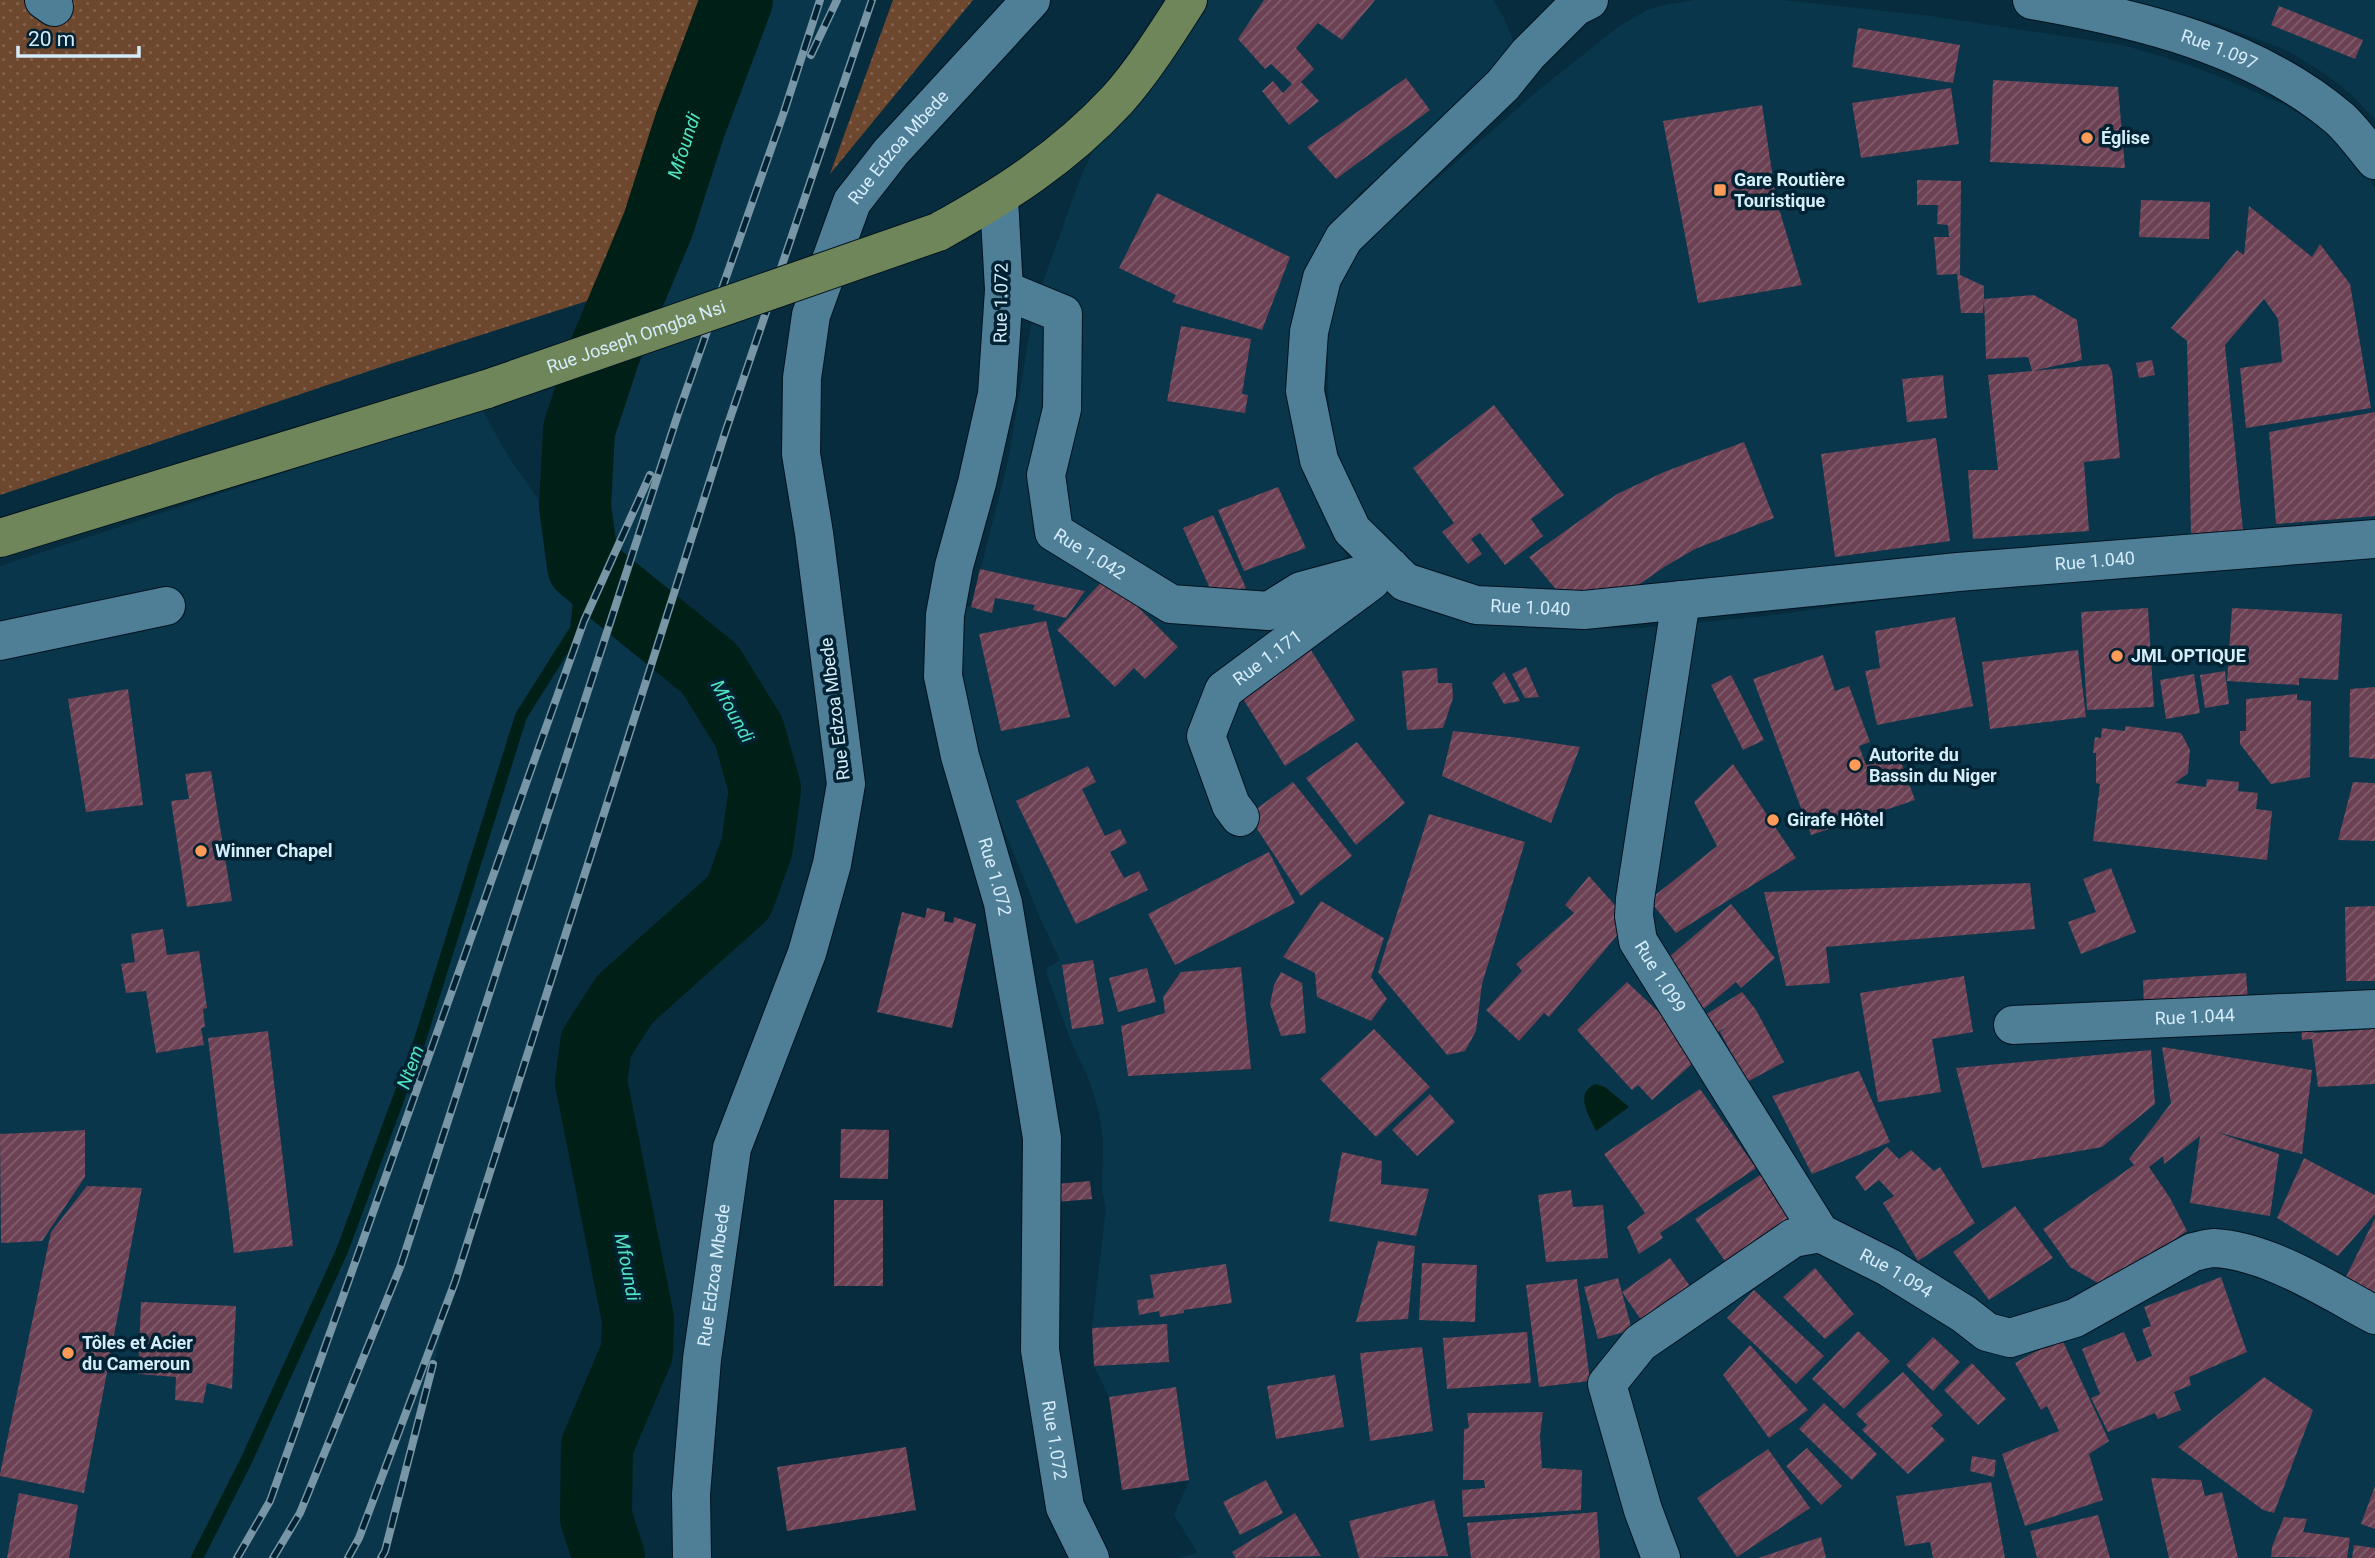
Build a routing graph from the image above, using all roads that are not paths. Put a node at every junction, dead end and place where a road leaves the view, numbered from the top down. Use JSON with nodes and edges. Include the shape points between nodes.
{"nodes":[{"id":1,"x":1031,"y":0,"type":"edge"},
{"id":2,"x":1188,"y":0,"type":"edge"},
{"id":3,"x":2032,"y":0,"type":"edge"},
{"id":4,"x":1577,"y":2,"type":"edge"},
{"id":5,"x":2094,"y":6,"type":"edge"},
{"id":6,"x":2375,"y":160,"type":"edge"},
{"id":7,"x":999,"y":198,"type":"junction"},
{"id":8,"x":1003,"y":290,"type":"junction"},
{"id":9,"x":0,"y":538,"type":"edge"},
{"id":10,"x":2375,"y":539,"type":"edge"},
{"id":11,"x":1390,"y":567,"type":"junction"},
{"id":12,"x":1681,"y":600,"type":"junction"},
{"id":13,"x":166,"y":606,"type":"dead end"},
{"id":14,"x":0,"y":641,"type":"edge"},
{"id":15,"x":1240,"y":817,"type":"dead end"},
{"id":16,"x":2375,"y":1009,"type":"edge"},
{"id":17,"x":2013,"y":1025,"type":"dead end"},
{"id":18,"x":1820,"y":1233,"type":"junction"},
{"id":19,"x":2375,"y":1315,"type":"edge"},
{"id":20,"x":692,"y":1558,"type":"edge"},
{"id":21,"x":1090,"y":1558,"type":"edge"},
{"id":22,"x":1661,"y":1558,"type":"edge"}],
"edges":[{"from":1,"to":20,"type":"street","name":"Rue Edzoa Mbede","via":[[891,152],[852,202],[811,315],[802,378],[801,454],[846,784],[832,864],[807,953],[732,1148],[702,1359],[691,1494]]},
{"from":2,"to":7,"type":"main road","name":"Rue Joseph Omgba Nsi","via":[[1118,99],[1057,158]]},
{"from":3,"to":5,"type":"street","name":"Rue 1.097"},
{"from":4,"to":11,"type":"street","name":"Rue 1.040","via":[[1503,85],[1344,238],[1322,278],[1309,332],[1305,391],[1319,460],[1352,530]]},
{"from":5,"to":6,"type":"street","name":"Rue 1.097","via":[[2227,51],[2289,82],[2341,120]]},
{"from":7,"to":8,"type":"street","name":"Rue 1.072"},
{"from":7,"to":9,"type":"main road","name":"Rue Joseph Omgba Nsi","bridge":true,"via":[[937,232],[486,389]]},
{"from":8,"to":11,"type":"street","name":"Rue 1.042","via":[[1063,314],[1062,409],[1046,475],[1055,532],[1171,604],[1269,611],[1301,591]]},
{"from":8,"to":21,"type":"street","name":"Rue 1.072","via":[[997,394],[954,566],[945,615],[943,676],[960,756],[1003,903],[1025,1033],[1041,1138],[1040,1350],[1065,1507]]},
{"from":10,"to":12,"type":"street","name":"Rue 1.040","via":[[1958,572]]},
{"from":11,"to":12,"type":"street","name":"Rue 1.040","via":[[1405,582],[1476,605],[1584,610]]},
{"from":11,"to":15,"type":"street","name":"Rue 1.171","via":[[1224,690],[1206,736],[1231,805]]},
{"from":12,"to":18,"type":"street","name":"Rue 1.099","via":[[1635,899],[1638,941]]},
{"from":13,"to":14,"type":"street"},
{"from":16,"to":17,"type":"street","name":"Rue 1.044"},
{"from":18,"to":19,"type":"street","name":"Rue 1.094","via":[[1888,1267],[1987,1332],[2010,1338],[2075,1318],[2193,1252],[2211,1248],[2267,1261]]},
{"from":18,"to":22,"type":"street","via":[[1793,1238],[1640,1343],[1607,1384]]}]}
